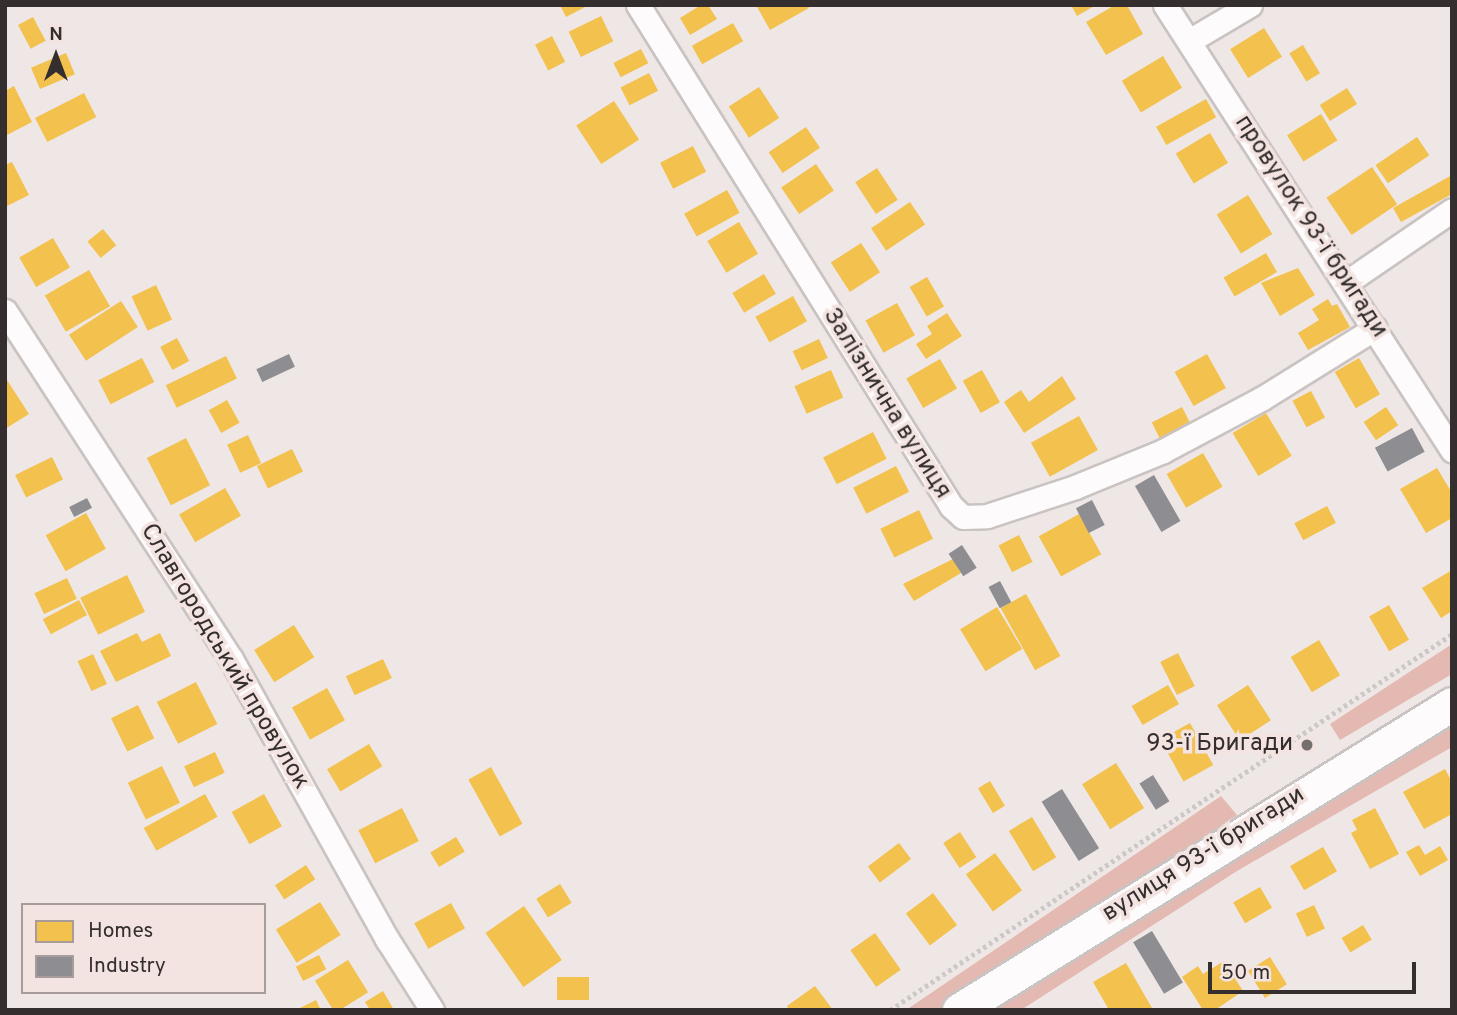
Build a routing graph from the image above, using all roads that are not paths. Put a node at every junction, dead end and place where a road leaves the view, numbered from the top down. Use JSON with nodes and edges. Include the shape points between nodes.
{"nodes":[{"id":1,"x":638,"y":5,"type":"edge"},
{"id":2,"x":1165,"y":5,"type":"edge"},
{"id":3,"x":1250,"y":5,"type":"edge"},
{"id":4,"x":1189,"y":41,"type":"junction"},
{"id":5,"x":1452,"y":210,"type":"edge"},
{"id":6,"x":1347,"y":282,"type":"junction"},
{"id":7,"x":5,"y":311,"type":"edge"},
{"id":8,"x":1376,"y":328,"type":"junction"},
{"id":9,"x":1452,"y":450,"type":"edge"},
{"id":10,"x":1452,"y":704,"type":"edge"},
{"id":11,"x":432,"y":1010,"type":"edge"},
{"id":12,"x":959,"y":1010,"type":"edge"}],
"edges":[{"from":1,"to":8,"type":"street","name":"Залізнична вулиця","via":[[951,506],[963,517],[987,516],[1075,487],[1163,451],[1261,399]]},
{"from":2,"to":4,"type":"street","name":"провулок 93-ї бригади"},
{"from":3,"to":4,"type":"street"},
{"from":4,"to":6,"type":"street","name":"провулок 93-ї бригади"},
{"from":5,"to":6,"type":"street"},
{"from":6,"to":8,"type":"street","name":"провулок 93-ї бригади"},
{"from":7,"to":11,"type":"street","name":"Славгородський провулок","via":[[231,659],[387,939]]},
{"from":8,"to":9,"type":"street","name":"провулок 93-ї бригади"},
{"from":10,"to":12,"type":"main road","name":"вулиця 93-ї бригади"}]}
